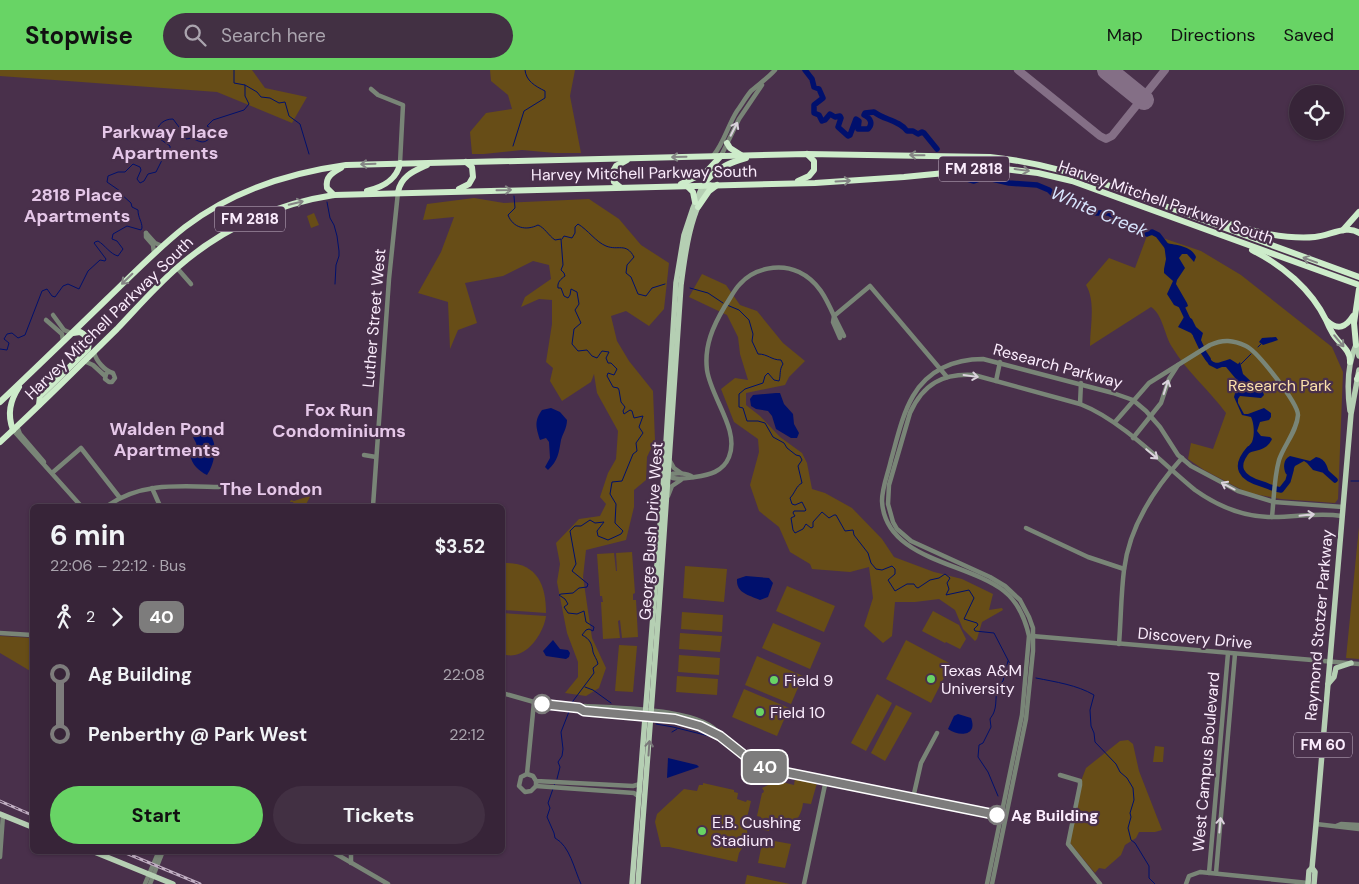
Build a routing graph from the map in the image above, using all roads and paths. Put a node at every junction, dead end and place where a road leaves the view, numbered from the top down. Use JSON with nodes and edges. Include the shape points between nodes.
{"nodes":[{"id":1,"x":775,"y":70,"type":"edge"},
{"id":2,"x":764,"y":82,"type":"junction"},
{"id":3,"x":371,"y":89,"type":"dead end"},
{"id":4,"x":727,"y":143,"type":"junction"},
{"id":5,"x":807,"y":154,"type":"junction"},
{"id":6,"x":742,"y":155,"type":"junction"},
{"id":7,"x":754,"y":155,"type":"junction"},
{"id":8,"x":713,"y":156,"type":"junction"},
{"id":9,"x":721,"y":156,"type":"junction"},
{"id":10,"x":634,"y":158,"type":"junction"},
{"id":11,"x":466,"y":162,"type":"junction"},
{"id":12,"x":400,"y":163,"type":"junction"},
{"id":13,"x":430,"y":163,"type":"junction"},
{"id":14,"x":346,"y":165,"type":"junction"},
{"id":15,"x":794,"y":183,"type":"junction"},
{"id":16,"x":718,"y":184,"type":"junction"},
{"id":17,"x":686,"y":185,"type":"junction"},
{"id":18,"x":706,"y":185,"type":"junction"},
{"id":19,"x":675,"y":186,"type":"junction"},
{"id":20,"x":620,"y":187,"type":"junction"},
{"id":21,"x":455,"y":191,"type":"junction"},
{"id":22,"x":398,"y":192,"type":"junction"},
{"id":23,"x":356,"y":193,"type":"junction"},
{"id":24,"x":334,"y":195,"type":"junction"},
{"id":25,"x":697,"y":204,"type":"junction"},
{"id":26,"x":1174,"y":208,"type":"junction"},
{"id":27,"x":1359,"y":212,"type":"edge"},
{"id":28,"x":1203,"y":229,"type":"junction"},
{"id":29,"x":1342,"y":230,"type":"junction"},
{"id":30,"x":1359,"y":233,"type":"edge"},
{"id":31,"x":162,"y":246,"type":"junction"},
{"id":32,"x":154,"y":253,"type":"junction"},
{"id":33,"x":177,"y":268,"type":"junction"},
{"id":34,"x":1359,"y":277,"type":"edge"},
{"id":35,"x":191,"y":284,"type":"dead end"},
{"id":36,"x":1359,"y":285,"type":"edge"},
{"id":37,"x":1359,"y":289,"type":"edge"},
{"id":38,"x":1357,"y":307,"type":"junction"},
{"id":39,"x":53,"y":315,"type":"dead end"},
{"id":40,"x":834,"y":316,"type":"junction"},
{"id":41,"x":46,"y":320,"type":"dead end"},
{"id":42,"x":1326,"y":320,"type":"junction"},
{"id":43,"x":71,"y":333,"type":"junction"},
{"id":44,"x":842,"y":337,"type":"dead end"},
{"id":45,"x":63,"y":341,"type":"junction"},
{"id":46,"x":1358,"y":342,"type":"edge"},
{"id":47,"x":94,"y":352,"type":"junction"},
{"id":48,"x":1359,"y":356,"type":"edge"},
{"id":49,"x":84,"y":361,"type":"junction"},
{"id":50,"x":1000,"y":362,"type":"junction"},
{"id":51,"x":1350,"y":362,"type":"junction"},
{"id":52,"x":1179,"y":365,"type":"junction"},
{"id":53,"x":941,"y":368,"type":"junction"},
{"id":54,"x":1359,"y":370,"type":"edge"},
{"id":55,"x":27,"y":376,"type":"junction"},
{"id":56,"x":947,"y":377,"type":"junction"},
{"id":57,"x":1358,"y":377,"type":"edge"},
{"id":58,"x":996,"y":381,"type":"junction"},
{"id":59,"x":1081,"y":383,"type":"junction"},
{"id":60,"x":1133,"y":400,"type":"junction"},
{"id":61,"x":0,"y":402,"type":"edge"},
{"id":62,"x":1080,"y":404,"type":"junction"},
{"id":63,"x":39,"y":405,"type":"junction"},
{"id":64,"x":1350,"y":414,"type":"junction"},
{"id":65,"x":1151,"y":416,"type":"junction"},
{"id":66,"x":1115,"y":422,"type":"junction"},
{"id":67,"x":15,"y":428,"type":"junction"},
{"id":68,"x":1133,"y":438,"type":"junction"},
{"id":69,"x":0,"y":442,"type":"edge"},
{"id":70,"x":364,"y":455,"type":"dead end"},
{"id":71,"x":376,"y":457,"type":"junction"},
{"id":72,"x":1182,"y":458,"type":"junction"},
{"id":73,"x":670,"y":460,"type":"junction"},
{"id":74,"x":892,"y":468,"type":"junction"},
{"id":75,"x":1171,"y":470,"type":"junction"},
{"id":76,"x":52,"y":473,"type":"junction"},
{"id":77,"x":666,"y":475,"type":"junction"},
{"id":78,"x":685,"y":477,"type":"junction"},
{"id":79,"x":219,"y":487,"type":"dead end"},
{"id":80,"x":152,"y":488,"type":"junction"},
{"id":81,"x":120,"y":498,"type":"junction"},
{"id":82,"x":667,"y":500,"type":"junction"},
{"id":83,"x":1274,"y":502,"type":"junction"},
{"id":84,"x":79,"y":504,"type":"edge"},
{"id":85,"x":110,"y":504,"type":"edge"},
{"id":86,"x":159,"y":504,"type":"edge"},
{"id":87,"x":373,"y":504,"type":"edge"},
{"id":88,"x":1343,"y":507,"type":"junction"},
{"id":89,"x":1342,"y":516,"type":"junction"},
{"id":90,"x":1272,"y":517,"type":"junction"},
{"id":91,"x":1026,"y":528,"type":"dead end"},
{"id":92,"x":1124,"y":568,"type":"junction"},
{"id":93,"x":0,"y":633,"type":"edge"},
{"id":94,"x":30,"y":635,"type":"edge"},
{"id":95,"x":1031,"y":636,"type":"junction"},
{"id":96,"x":1119,"y":644,"type":"junction"},
{"id":97,"x":1228,"y":653,"type":"junction"},
{"id":98,"x":1235,"y":654,"type":"junction"},
{"id":99,"x":1330,"y":662,"type":"junction"},
{"id":100,"x":1351,"y":663,"type":"junction"},
{"id":101,"x":1359,"y":664,"type":"edge"},
{"id":102,"x":1328,"y":684,"type":"junction"},
{"id":103,"x":1226,"y":685,"type":"junction"},
{"id":104,"x":1232,"y":685,"type":"junction"},
{"id":105,"x":505,"y":694,"type":"edge"},
{"id":106,"x":534,"y":702,"type":"junction"},
{"id":107,"x":648,"y":713,"type":"junction"},
{"id":108,"x":937,"y":733,"type":"dead end"},
{"id":109,"x":527,"y":774,"type":"junction"},
{"id":110,"x":1060,"y":776,"type":"dead end"},
{"id":111,"x":826,"y":780,"type":"junction"},
{"id":112,"x":536,"y":783,"type":"junction"},
{"id":113,"x":640,"y":784,"type":"junction"},
{"id":114,"x":555,"y":785,"type":"junction"},
{"id":115,"x":607,"y":785,"type":"junction"},
{"id":116,"x":607,"y":791,"type":"junction"},
{"id":117,"x":639,"y":797,"type":"junction"},
{"id":118,"x":913,"y":798,"type":"junction"},
{"id":119,"x":2,"y":815,"type":"edge"},
{"id":120,"x":1004,"y":817,"type":"junction"},
{"id":121,"x":1316,"y":824,"type":"junction"},
{"id":122,"x":1359,"y":824,"type":"edge"},
{"id":123,"x":1336,"y":826,"type":"junction"},
{"id":124,"x":30,"y":827,"type":"edge"},
{"id":125,"x":1359,"y":829,"type":"edge"},
{"id":126,"x":636,"y":835,"type":"junction"},
{"id":127,"x":99,"y":854,"type":"edge"},
{"id":128,"x":158,"y":854,"type":"edge"},
{"id":129,"x":162,"y":854,"type":"edge"},
{"id":130,"x":336,"y":854,"type":"edge"},
{"id":131,"x":351,"y":854,"type":"edge"},
{"id":132,"x":0,"y":856,"type":"edge"},
{"id":133,"x":640,"y":859,"type":"junction"},
{"id":134,"x":350,"y":863,"type":"junction"},
{"id":135,"x":1209,"y":873,"type":"junction"},
{"id":136,"x":1216,"y":873,"type":"junction"},
{"id":137,"x":151,"y":875,"type":"junction"},
{"id":138,"x":145,"y":884,"type":"edge"},
{"id":139,"x":150,"y":884,"type":"edge"},
{"id":140,"x":173,"y":884,"type":"edge"},
{"id":141,"x":388,"y":884,"type":"edge"},
{"id":142,"x":632,"y":884,"type":"edge"},
{"id":143,"x":638,"y":884,"type":"edge"},
{"id":144,"x":804,"y":884,"type":"edge"},
{"id":145,"x":987,"y":884,"type":"edge"},
{"id":146,"x":992,"y":884,"type":"edge"},
{"id":147,"x":1100,"y":884,"type":"edge"},
{"id":148,"x":1186,"y":884,"type":"edge"},
{"id":149,"x":1310,"y":884,"type":"edge"}],
"edges":[{"from":1,"to":2,"type":"street"},
{"from":4,"to":2,"type":"street","one_way":true},
{"from":2,"to":8,"type":"street","via":[[744,100]]},
{"from":3,"to":12,"type":"street","via":[[403,105]]},
{"from":4,"to":6,"type":"highway"},
{"from":4,"to":9,"type":"street"},
{"from":5,"to":7,"type":"highway","name":"Harvey Mitchell Parkway South","number":"FM 2818"},
{"from":5,"to":15,"type":"highway","via":[[814,161],[814,170]]},
{"from":26,"to":5,"type":"highway","name":"Harvey Mitchell Parkway South","number":"FM 2818","one_way":true,"via":[[1068,171],[1020,160]]},
{"from":6,"to":7,"type":"highway","name":"Harvey Mitchell Parkway South","number":"FM 2818"},
{"from":6,"to":9,"type":"highway","name":"Harvey Mitchell Parkway South","number":"FM 2818"},
{"from":7,"to":18,"type":"highway","via":[[718,169]]},
{"from":8,"to":9,"type":"highway","name":"Harvey Mitchell Parkway South","number":"FM 2818"},
{"from":8,"to":10,"type":"highway","name":"Harvey Mitchell Parkway South","number":"FM 2818","one_way":true},
{"from":9,"to":19,"type":"highway","via":[[700,176]]},
{"from":10,"to":11,"type":"highway","name":"Harvey Mitchell Parkway South","number":"FM 2818"},
{"from":10,"to":20,"type":"highway","via":[[622,161],[613,169],[613,180]]},
{"from":11,"to":13,"type":"highway","name":"Harvey Mitchell Parkway South","number":"FM 2818"},
{"from":11,"to":21,"type":"highway","via":[[472,167],[473,177],[469,184]]},
{"from":12,"to":13,"type":"highway","name":"Harvey Mitchell Parkway South","number":"FM 2818"},
{"from":12,"to":14,"type":"highway","name":"Harvey Mitchell Parkway South","number":"FM 2818","one_way":true},
{"from":12,"to":23,"type":"highway","via":[[396,174],[384,186]]},
{"from":13,"to":22,"type":"highway","via":[[408,175]]},
{"from":14,"to":24,"type":"highway","via":[[327,178],[327,188]]},
{"from":14,"to":31,"type":"highway","name":"Harvey Mitchell Parkway South","number":"FM 2818","via":[[304,172],[244,192],[200,217]]},
{"from":15,"to":16,"type":"highway","name":"Harvey Mitchell Parkway South","number":"FM 2818"},
{"from":15,"to":28,"type":"highway","name":"Harvey Mitchell Parkway South","number":"FM 2818","one_way":true,"via":[[1011,169],[1072,181]]},
{"from":16,"to":18,"type":"highway","name":"Harvey Mitchell Parkway South","number":"FM 2818"},
{"from":16,"to":25,"type":"highway"},
{"from":17,"to":18,"type":"highway","name":"Harvey Mitchell Parkway South","number":"FM 2818"},
{"from":17,"to":19,"type":"highway","name":"Harvey Mitchell Parkway South","number":"FM 2818"},
{"from":17,"to":25,"type":"highway","via":[[693,192]]},
{"from":18,"to":25,"type":"main road","name":"George Bush Drive West"},
{"from":19,"to":20,"type":"highway","name":"Harvey Mitchell Parkway South","number":"FM 2818"},
{"from":21,"to":20,"type":"highway","name":"Harvey Mitchell Parkway South","number":"FM 2818","one_way":true},
{"from":21,"to":22,"type":"highway","name":"Harvey Mitchell Parkway South","number":"FM 2818"},
{"from":22,"to":23,"type":"highway","name":"Harvey Mitchell Parkway South","number":"FM 2818"},
{"from":22,"to":71,"type":"street","name":"Luther Street West"},
{"from":23,"to":24,"type":"highway","name":"Harvey Mitchell Parkway South","number":"FM 2818"},
{"from":33,"to":24,"type":"highway","name":"Harvey Mitchell Parkway South","number":"FM 2818","one_way":true,"via":[[216,238],[247,220],[286,205]]},
{"from":25,"to":73,"type":"main road","name":"George Bush Drive West","via":[[683,264]]},
{"from":25,"to":77,"type":"main road","name":"George Bush Drive West","via":[[684,235],[677,275]]},
{"from":26,"to":29,"type":"highway","via":[[1280,236],[1316,237]]},
{"from":34,"to":26,"type":"highway","name":"Harvey Mitchell Parkway South","number":"FM 2818","one_way":true},
{"from":27,"to":29,"type":"highway"},
{"from":28,"to":36,"type":"highway","name":"Harvey Mitchell Parkway South","number":"FM 2818"},
{"from":28,"to":42,"type":"highway","via":[[1278,265],[1305,289]]},
{"from":29,"to":30,"type":"highway","via":[[1351,229]]},
{"from":31,"to":32,"type":"highway","name":"Harvey Mitchell Parkway South","number":"FM 2818"},
{"from":31,"to":32,"type":"street","via":[[146,233]]},
{"from":32,"to":43,"type":"highway","name":"Harvey Mitchell Parkway South","number":"FM 2818","one_way":true},
{"from":33,"to":35,"type":"street"},
{"from":33,"to":47,"type":"highway","name":"Harvey Mitchell Parkway South","number":"FM 2818"},
{"from":37,"to":38,"type":"highway","name":"Raymond Stotzer Parkway","number":"FM 60"},
{"from":38,"to":42,"type":"highway","via":[[1348,323],[1341,327]]},
{"from":38,"to":46,"type":"highway","name":"Raymond Stotzer Parkway","number":"FM 60","via":[[1354,329]]},
{"from":39,"to":43,"type":"street","via":[[64,330]]},
{"from":40,"to":44,"type":"street","via":[[833,322]]},
{"from":40,"to":53,"type":"street","via":[[870,286]]},
{"from":40,"to":78,"type":"street","via":[[818,286],[791,269],[760,271],[736,288],[720,315],[707,351],[712,388],[731,434],[731,449],[727,461],[718,470],[707,475]]},
{"from":41,"to":45,"type":"street","via":[[62,334]]},
{"from":42,"to":51,"type":"highway","one_way":true,"via":[[1349,354]]},
{"from":43,"to":45,"type":"highway","name":"Harvey Mitchell Parkway South","number":"FM 2818"},
{"from":43,"to":63,"type":"highway","via":[[84,334],[89,340],[88,349],[40,396]]},
{"from":45,"to":55,"type":"highway","name":"Harvey Mitchell Parkway South","number":"FM 2818"},
{"from":46,"to":48,"type":"main road","name":"Raymond Stotzer Parkway","number":"FM 60"},
{"from":46,"to":51,"type":"main road","name":"Raymond Stotzer Parkway","number":"FM 60"},
{"from":47,"to":49,"type":"highway","name":"Harvey Mitchell Parkway South","number":"FM 2818"},
{"from":47,"to":49,"type":"street","via":[[95,359],[107,374]]},
{"from":49,"to":63,"type":"highway","name":"Harvey Mitchell Parkway South","number":"FM 2818"},
{"from":50,"to":53,"type":"street","name":"Research Parkway","via":[[962,360]]},
{"from":50,"to":58,"type":"street"},
{"from":50,"to":59,"type":"street","name":"Research Parkway"},
{"from":51,"to":64,"type":"main road","name":"Raymond Stotzer Parkway","number":"FM 60"},
{"from":52,"to":60,"type":"street","via":[[1149,383]]},
{"from":65,"to":52,"type":"street","one_way":true,"via":[[1161,403],[1169,379]]},
{"from":52,"to":83,"type":"street","via":[[1210,344],[1231,340],[1248,347],[1259,357],[1296,404],[1298,416],[1282,453]]},
{"from":53,"to":56,"type":"street"},
{"from":53,"to":74,"type":"street","name":"Research Parkway","via":[[924,380],[910,400]]},
{"from":54,"to":57,"type":"main road","name":"Raymond Stotzer Parkway","number":"FM 60"},
{"from":55,"to":61,"type":"highway","name":"Harvey Mitchell Parkway South","number":"FM 2818"},
{"from":55,"to":67,"type":"highway","via":[[11,401],[9,414]]},
{"from":56,"to":58,"type":"street","name":"Research Parkway","one_way":true,"via":[[962,374]]},
{"from":56,"to":74,"type":"street","name":"Research Parkway","via":[[929,386],[915,403]]},
{"from":57,"to":64,"type":"main road","name":"Raymond Stotzer Parkway","number":"FM 60"},
{"from":58,"to":62,"type":"street","name":"Research Parkway"},
{"from":59,"to":60,"type":"street","name":"Research Parkway"},
{"from":59,"to":62,"type":"street"},
{"from":60,"to":65,"type":"street","name":"Research Parkway"},
{"from":60,"to":66,"type":"street"},
{"from":62,"to":66,"type":"street","name":"Research Parkway"},
{"from":63,"to":67,"type":"highway","name":"Harvey Mitchell Parkway South","number":"FM 2818"},
{"from":64,"to":88,"type":"main road","name":"Raymond Stotzer Parkway","number":"FM 60"},
{"from":65,"to":68,"type":"street"},
{"from":65,"to":72,"type":"street","name":"Research Parkway"},
{"from":66,"to":68,"type":"street","name":"Research Parkway"},
{"from":67,"to":69,"type":"highway","name":"Harvey Mitchell Parkway South","number":"FM 2818"},
{"from":67,"to":76,"type":"street","via":[[32,453]]},
{"from":68,"to":75,"type":"street","name":"Research Parkway","one_way":true},
{"from":70,"to":71,"type":"street"},
{"from":71,"to":87,"type":"street","name":"Luther Street West"},
{"from":72,"to":75,"type":"street"},
{"from":83,"to":72,"type":"street","name":"Research Parkway","one_way":true,"via":[[1238,491],[1197,470]]},
{"from":73,"to":77,"type":"main road","name":"George Bush Drive West"},
{"from":73,"to":78,"type":"street"},
{"from":74,"to":95,"type":"street","name":"Research Parkway","via":[[882,491],[883,510],[892,530],[912,548],[962,567],[1006,590],[1020,608]]},
{"from":75,"to":90,"type":"street","name":"Research Parkway","via":[[1214,502],[1240,512]]},
{"from":75,"to":92,"type":"street","via":[[1142,514]]},
{"from":76,"to":81,"type":"street","via":[[81,448]]},
{"from":76,"to":84,"type":"street"},
{"from":77,"to":78,"type":"street"},
{"from":77,"to":82,"type":"main road","name":"George Bush Drive West"},
{"from":77,"to":107,"type":"main road","name":"George Bush Drive West"},
{"from":78,"to":82,"type":"street","via":[[672,486]]},
{"from":79,"to":80,"type":"street"},
{"from":80,"to":81,"type":"street"},
{"from":80,"to":86,"type":"street"},
{"from":81,"to":85,"type":"street"},
{"from":82,"to":107,"type":"main road","name":"George Bush Drive West"},
{"from":83,"to":88,"type":"street","name":"Research Parkway"},
{"from":83,"to":90,"type":"street"},
{"from":88,"to":89,"type":"main road","name":"Raymond Stotzer Parkway","number":"FM 60"},
{"from":90,"to":89,"type":"street","name":"Research Parkway","one_way":true,"via":[[1324,513]]},
{"from":89,"to":99,"type":"main road","name":"Raymond Stotzer Parkway","number":"FM 60"},
{"from":91,"to":92,"type":"street","via":[[1088,557]]},
{"from":92,"to":96,"type":"street"},
{"from":93,"to":94,"type":"street"},
{"from":95,"to":96,"type":"street","name":"Discovery Drive"},
{"from":95,"to":120,"type":"street","via":[[1027,710]]},
{"from":96,"to":97,"type":"street","name":"Discovery Drive"},
{"from":97,"to":98,"type":"street","name":"Discovery Drive"},
{"from":97,"to":103,"type":"street","name":"West Campus Boulevard"},
{"from":98,"to":99,"type":"street","name":"Discovery Drive"},
{"from":98,"to":104,"type":"street","name":"West Campus Boulevard"},
{"from":99,"to":100,"type":"street","name":"Discovery Drive"},
{"from":99,"to":102,"type":"main road","name":"Raymond Stotzer Parkway","number":"FM 60"},
{"from":100,"to":101,"type":"street","name":"Discovery Drive"},
{"from":100,"to":102,"type":"main road","via":[[1336,668]]},
{"from":102,"to":121,"type":"main road","name":"Raymond Stotzer Parkway","number":"FM 60"},
{"from":103,"to":104,"type":"street"},
{"from":103,"to":135,"type":"street","name":"West Campus Boulevard"},
{"from":136,"to":104,"type":"street","name":"West Campus Boulevard","one_way":true},
{"from":105,"to":106,"type":"street"},
{"from":106,"to":107,"type":"street","via":[[584,711]]},
{"from":106,"to":109,"type":"street"},
{"from":107,"to":111,"type":"street","via":[[700,726],[763,766]]},
{"from":107,"to":113,"type":"main road","name":"George Bush Drive West"},
{"from":133,"to":107,"type":"main road","name":"George Bush Drive West","one_way":true},
{"from":108,"to":118,"type":"street","via":[[921,763]]},
{"from":109,"to":112,"type":"street","via":[[533,776]]},
{"from":109,"to":112,"type":"street","via":[[519,780],[520,788],[531,791]]},
{"from":110,"to":147,"type":"street","via":[[1080,780],[1068,844]]},
{"from":111,"to":118,"type":"street"},
{"from":111,"to":144,"type":"street"},
{"from":112,"to":114,"type":"street"},
{"from":113,"to":115,"type":"street"},
{"from":113,"to":117,"type":"main road","name":"George Bush Drive West"},
{"from":114,"to":115,"type":"street"},
{"from":114,"to":116,"type":"street"},
{"from":115,"to":116,"type":"street"},
{"from":116,"to":117,"type":"street","via":[[634,793]]},
{"from":117,"to":126,"type":"main road","name":"George Bush Drive West"},
{"from":118,"to":120,"type":"street"},
{"from":119,"to":124,"type":"main road"},
{"from":119,"to":132,"type":"street"},
{"from":120,"to":145,"type":"street"},
{"from":120,"to":146,"type":"street"},
{"from":121,"to":123,"type":"street"},
{"from":121,"to":149,"type":"main road","name":"Raymond Stotzer Parkway","number":"FM 60","via":[[1312,868],[1315,872]]},
{"from":122,"to":123,"type":"street"},
{"from":123,"to":125,"type":"street"},
{"from":126,"to":133,"type":"main road"},
{"from":126,"to":142,"type":"main road","name":"George Bush Drive West"},
{"from":127,"to":137,"type":"main road"},
{"from":128,"to":137,"type":"street"},
{"from":129,"to":137,"type":"street"},
{"from":130,"to":134,"type":"street"},
{"from":131,"to":134,"type":"street"},
{"from":133,"to":143,"type":"main road","name":"George Bush Drive West"},
{"from":134,"to":141,"type":"street"},
{"from":135,"to":136,"type":"street"},
{"from":135,"to":148,"type":"street","via":[[1198,872],[1189,876]]},
{"from":136,"to":149,"type":"street"},
{"from":137,"to":138,"type":"street"},
{"from":137,"to":139,"type":"street"},
{"from":137,"to":140,"type":"main road"}]}
